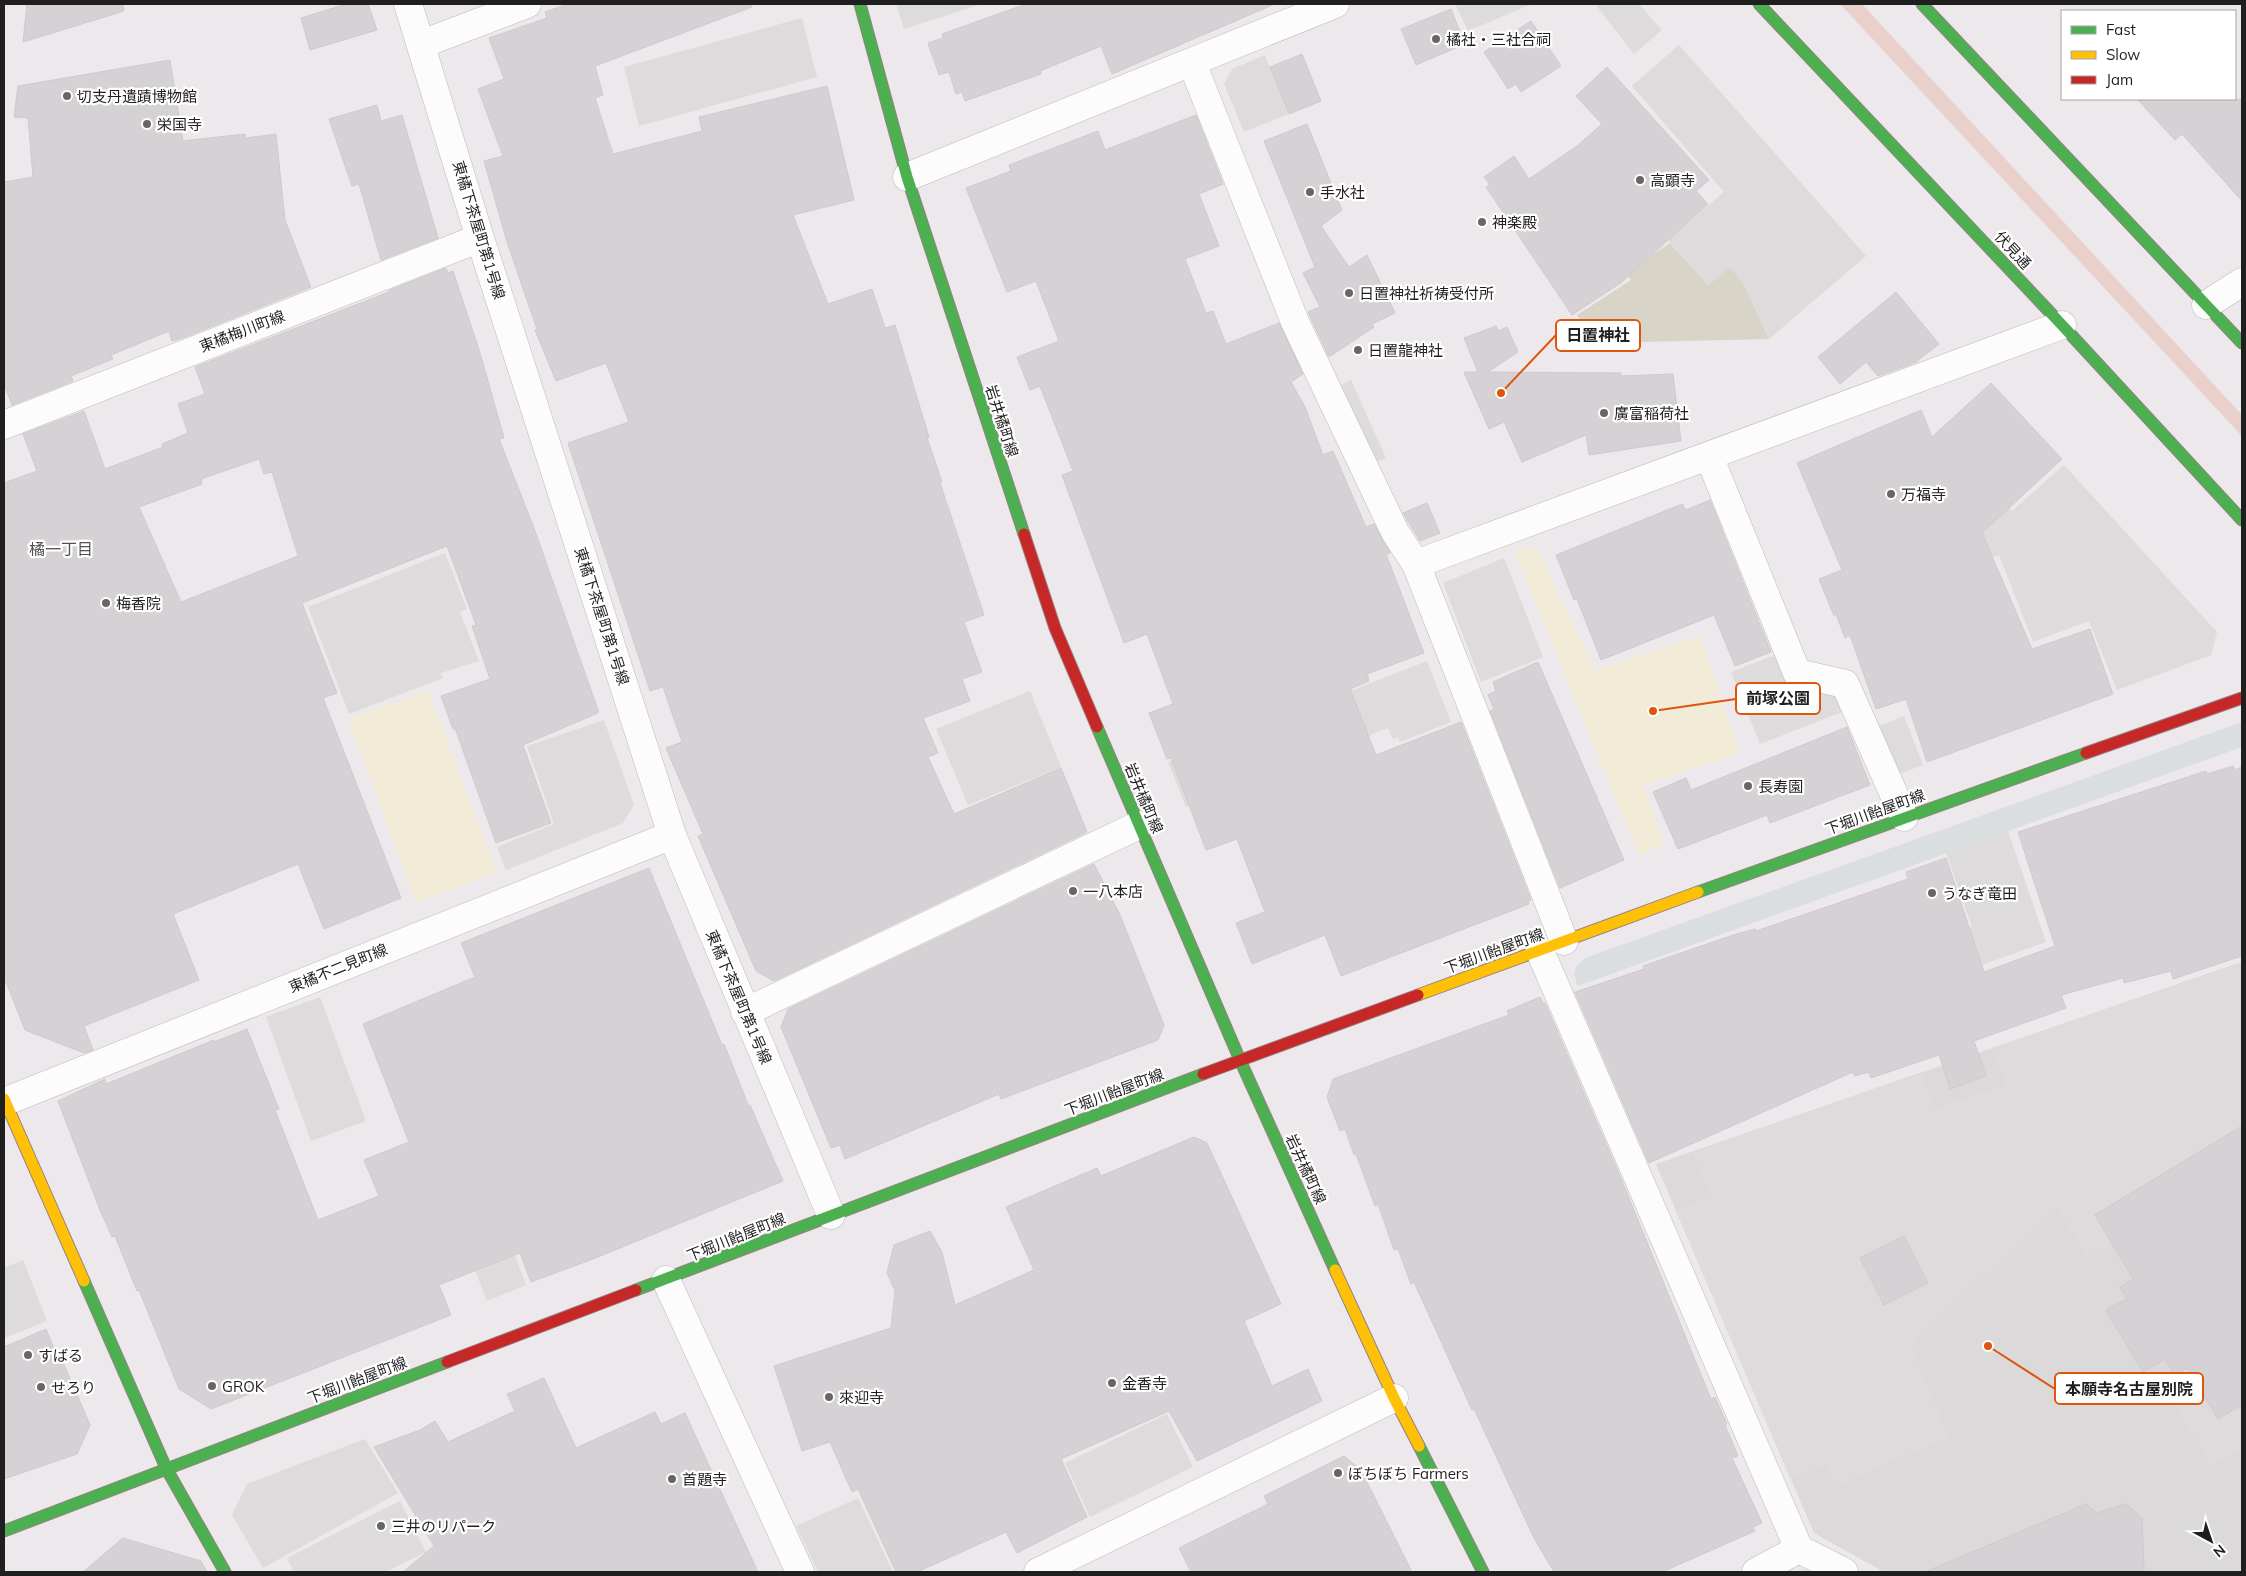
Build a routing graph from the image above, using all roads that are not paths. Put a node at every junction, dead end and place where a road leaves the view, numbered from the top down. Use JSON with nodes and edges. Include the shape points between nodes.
{"nodes":[{"id":1,"x":408,"y":4,"type":"edge"},
{"id":2,"x":526,"y":4,"type":"edge"},
{"id":3,"x":860,"y":4,"type":"edge"},
{"id":4,"x":1335,"y":4,"type":"edge"},
{"id":5,"x":1759,"y":4,"type":"edge"},
{"id":6,"x":1922,"y":4,"type":"edge"},
{"id":7,"x":422,"y":44,"type":"junction"},
{"id":8,"x":1192,"y":63,"type":"junction"},
{"id":9,"x":906,"y":177,"type":"junction"},
{"id":10,"x":480,"y":238,"type":"junction"},
{"id":11,"x":2242,"y":282,"type":"edge"},
{"id":12,"x":2206,"y":305,"type":"junction"},
{"id":13,"x":2062,"y":325,"type":"junction"},
{"id":14,"x":2242,"y":344,"type":"edge"},
{"id":15,"x":4,"y":424,"type":"edge"},
{"id":16,"x":1709,"y":456,"type":"junction"},
{"id":17,"x":2242,"y":520,"type":"edge"},
{"id":18,"x":1416,"y":564,"type":"junction"},
{"id":19,"x":2242,"y":698,"type":"edge"},
{"id":20,"x":1904,"y":817,"type":"junction"},
{"id":21,"x":1139,"y":825,"type":"junction"},
{"id":22,"x":672,"y":835,"type":"junction"},
{"id":23,"x":1552,"y":946,"type":"junction"},
{"id":24,"x":746,"y":1012,"type":"junction"},
{"id":25,"x":1240,"y":1060,"type":"junction"},
{"id":26,"x":4,"y":1100,"type":"edge"},
{"id":27,"x":830,"y":1215,"type":"junction"},
{"id":28,"x":666,"y":1280,"type":"junction"},
{"id":29,"x":1394,"y":1398,"type":"junction"},
{"id":30,"x":166,"y":1468,"type":"junction"},
{"id":31,"x":4,"y":1531,"type":"edge"},
{"id":32,"x":1799,"y":1549,"type":"junction"},
{"id":33,"x":225,"y":1572,"type":"edge"},
{"id":34,"x":800,"y":1572,"type":"edge"},
{"id":35,"x":1038,"y":1572,"type":"edge"},
{"id":36,"x":1483,"y":1572,"type":"edge"},
{"id":37,"x":1756,"y":1572,"type":"edge"},
{"id":38,"x":1844,"y":1572,"type":"edge"}],
"edges":[{"from":1,"to":7,"type":"street","name":"東橘下茶屋町第1号線"},
{"from":2,"to":7,"type":"street"},
{"from":3,"to":9,"type":"main road","name":"岩井橘町線"},
{"from":4,"to":8,"type":"street"},
{"from":5,"to":13,"type":"main road","name":"伏見通"},
{"from":6,"to":12,"type":"main road"},
{"from":7,"to":10,"type":"street","name":"東橘下茶屋町第1号線"},
{"from":8,"to":9,"type":"street"},
{"from":8,"to":18,"type":"street","via":[[1295,322],[1395,532]]},
{"from":9,"to":21,"type":"main road","name":"岩井橘町線","via":[[1055,628]]},
{"from":10,"to":15,"type":"street","name":"東橘梅川町線"},
{"from":10,"to":22,"type":"street","name":"東橘下茶屋町第1号線"},
{"from":11,"to":12,"type":"street"},
{"from":12,"to":14,"type":"main road"},
{"from":13,"to":16,"type":"street"},
{"from":13,"to":17,"type":"main road","name":"伏見通"},
{"from":16,"to":18,"type":"street"},
{"from":16,"to":20,"type":"street","via":[[1797,673],[1845,684]]},
{"from":18,"to":23,"type":"street"},
{"from":19,"to":20,"type":"main road","name":"下堀川飴屋町線"},
{"from":20,"to":23,"type":"main road","name":"下堀川飴屋町線"},
{"from":21,"to":24,"type":"street"},
{"from":21,"to":25,"type":"main road","name":"岩井橘町線"},
{"from":22,"to":24,"type":"street","name":"東橘下茶屋町第1号線"},
{"from":22,"to":26,"type":"street","name":"東橘不二見町線"},
{"from":23,"to":25,"type":"main road","name":"下堀川飴屋町線"},
{"from":23,"to":32,"type":"street"},
{"from":24,"to":27,"type":"street","name":"東橘下茶屋町第1号線"},
{"from":25,"to":27,"type":"main road","name":"下堀川飴屋町線"},
{"from":25,"to":29,"type":"main road","name":"岩井橘町線"},
{"from":26,"to":30,"type":"main road"},
{"from":27,"to":28,"type":"main road","name":"下堀川飴屋町線"},
{"from":28,"to":30,"type":"main road","name":"下堀川飴屋町線"},
{"from":28,"to":34,"type":"street"},
{"from":29,"to":35,"type":"street"},
{"from":29,"to":36,"type":"main road","name":"岩井橘町線"},
{"from":30,"to":31,"type":"main road","name":"下堀川飴屋町線"},
{"from":30,"to":33,"type":"main road"},
{"from":32,"to":37,"type":"street"},
{"from":32,"to":38,"type":"street"}]}
